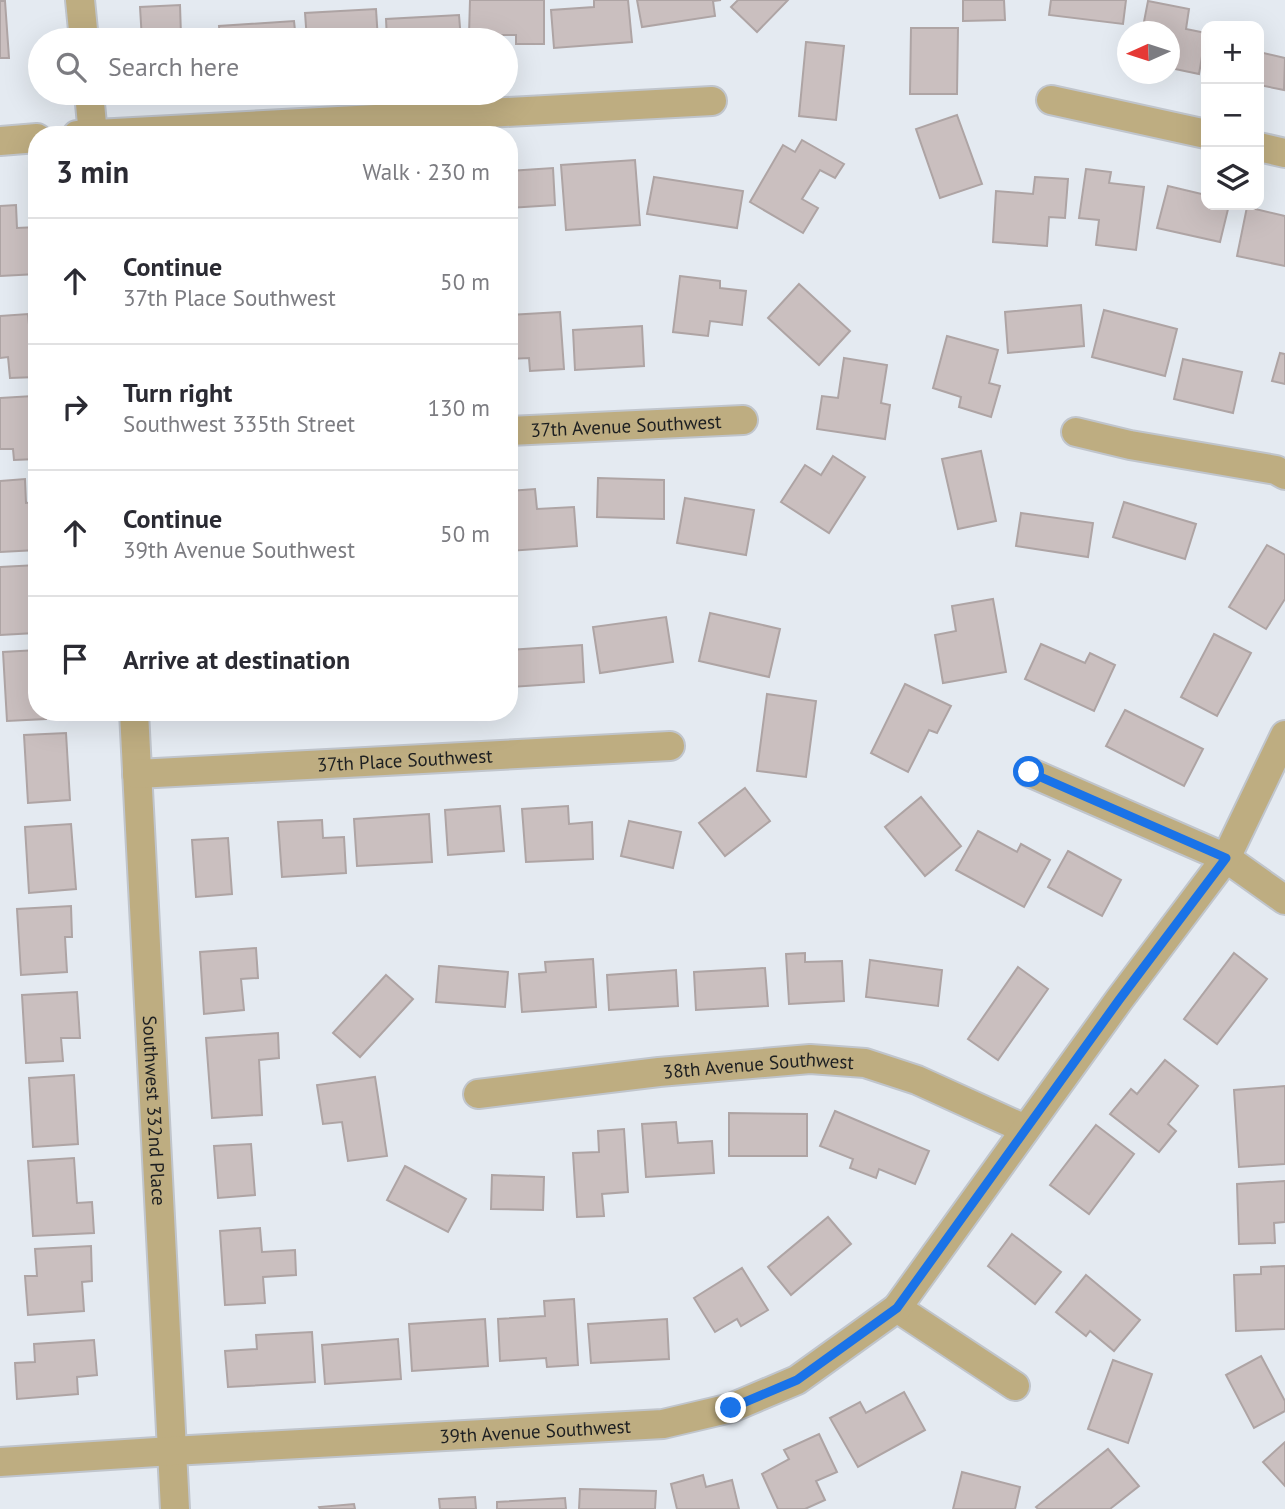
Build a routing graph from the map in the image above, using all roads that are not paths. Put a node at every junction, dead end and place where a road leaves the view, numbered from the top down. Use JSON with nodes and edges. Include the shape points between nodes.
{"nodes":[{"id":1,"x":80,"y":0,"type":"edge"},
{"id":2,"x":83,"y":28,"type":"edge"},
{"id":3,"x":1051,"y":100,"type":"dead end"},
{"id":4,"x":712,"y":101,"type":"dead end"},
{"id":5,"x":89,"y":105,"type":"edge"},
{"id":6,"x":88,"y":126,"type":"edge"},
{"id":7,"x":239,"y":126,"type":"edge"},
{"id":8,"x":1201,"y":133,"type":"edge"},
{"id":9,"x":28,"y":139,"type":"edge"},
{"id":10,"x":0,"y":141,"type":"edge"},
{"id":11,"x":1263,"y":147,"type":"edge"},
{"id":12,"x":1285,"y":153,"type":"edge"},
{"id":13,"x":743,"y":420,"type":"dead end"},
{"id":14,"x":518,"y":431,"type":"edge"},
{"id":15,"x":1076,"y":432,"type":"dead end"},
{"id":16,"x":1285,"y":475,"type":"edge"},
{"id":17,"x":134,"y":721,"type":"edge"},
{"id":18,"x":1285,"y":735,"type":"edge"},
{"id":19,"x":670,"y":746,"type":"dead end"},
{"id":20,"x":1029,"y":772,"type":"dead end"},
{"id":21,"x":137,"y":774,"type":"junction"},
{"id":22,"x":1226,"y":858,"type":"junction"},
{"id":23,"x":1285,"y":900,"type":"edge"},
{"id":24,"x":478,"y":1094,"type":"dead end"},
{"id":25,"x":1025,"y":1129,"type":"junction"},
{"id":26,"x":897,"y":1308,"type":"junction"},
{"id":27,"x":1015,"y":1386,"type":"dead end"},
{"id":28,"x":172,"y":1451,"type":"junction"},
{"id":29,"x":0,"y":1462,"type":"edge"},
{"id":30,"x":175,"y":1509,"type":"edge"}],
"edges":[{"from":1,"to":2,"type":"street"},
{"from":3,"to":8,"type":"street"},
{"from":4,"to":7,"type":"street"},
{"from":5,"to":6,"type":"street"},
{"from":9,"to":10,"type":"street"},
{"from":11,"to":12,"type":"street"},
{"from":13,"to":14,"type":"street","name":"37th Avenue Southwest"},
{"from":15,"to":16,"type":"street"},
{"from":17,"to":21,"type":"street","name":"Southwest 332nd Place"},
{"from":18,"to":22,"type":"street","name":"39th Avenue Southwest"},
{"from":19,"to":21,"type":"street","name":"37th Place Southwest"},
{"from":20,"to":22,"type":"street"},
{"from":21,"to":28,"type":"street","name":"Southwest 332nd Place"},
{"from":22,"to":23,"type":"street"},
{"from":22,"to":25,"type":"street","name":"39th Avenue Southwest"},
{"from":24,"to":25,"type":"street","name":"38th Avenue Southwest","via":[[810,1059],[865,1063],[917,1080]]},
{"from":25,"to":26,"type":"street","name":"39th Avenue Southwest"},
{"from":26,"to":27,"type":"street"},
{"from":26,"to":28,"type":"street","name":"39th Avenue Southwest","via":[[797,1380],[731,1408],[663,1424]]},
{"from":28,"to":29,"type":"street","name":"39th Avenue Southwest"},
{"from":28,"to":30,"type":"street","name":"Southwest 332nd Place"}]}
